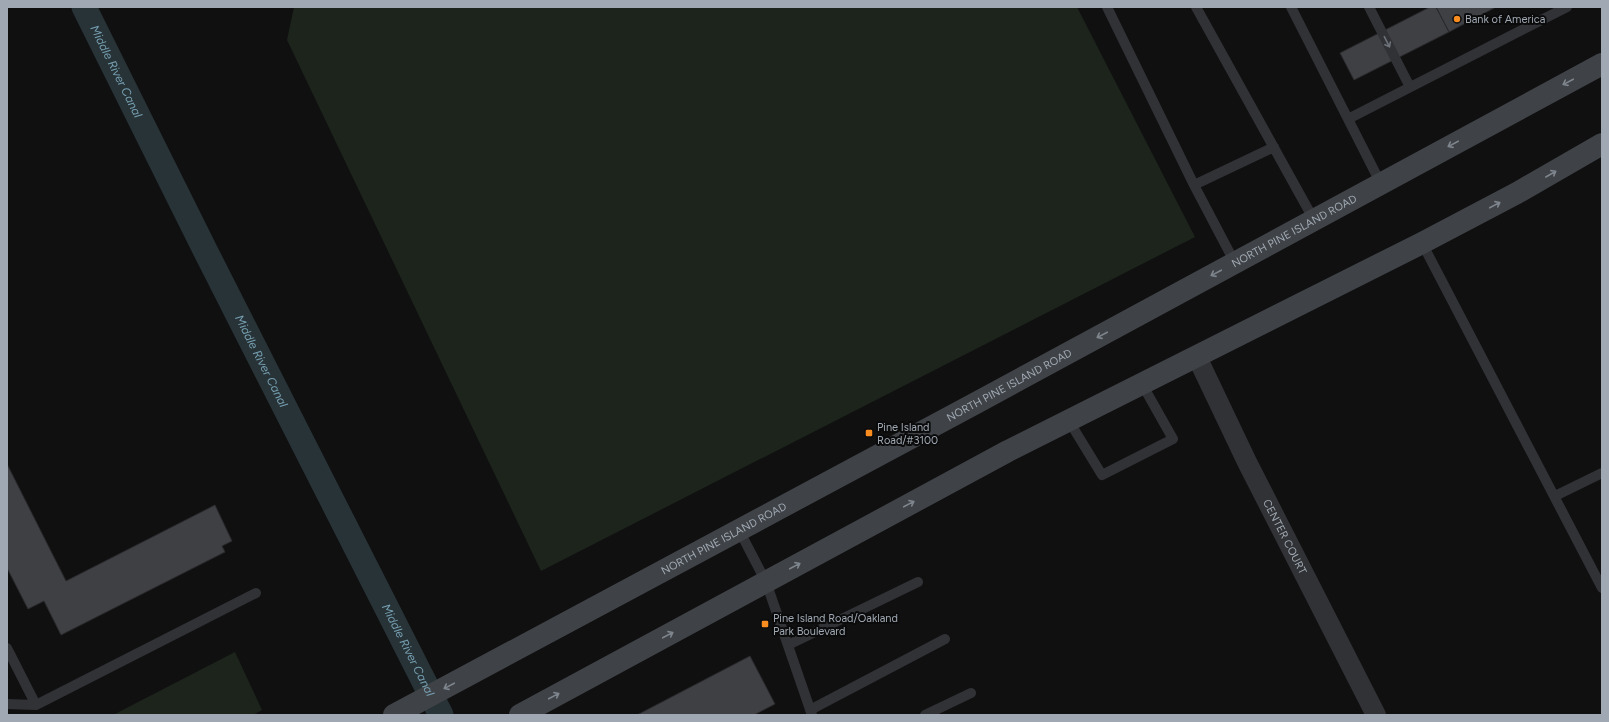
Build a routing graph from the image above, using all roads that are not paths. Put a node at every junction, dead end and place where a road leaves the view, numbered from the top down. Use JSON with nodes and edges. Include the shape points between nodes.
{"nodes":[{"id":1,"x":1107,"y":7,"type":"edge"},
{"id":2,"x":1196,"y":7,"type":"edge"},
{"id":3,"x":1291,"y":7,"type":"edge"},
{"id":4,"x":1369,"y":7,"type":"edge"},
{"id":5,"x":1567,"y":7,"type":"edge"},
{"id":6,"x":1602,"y":64,"type":"edge"},
{"id":7,"x":1410,"y":87,"type":"junction"},
{"id":8,"x":1348,"y":119,"type":"junction"},
{"id":9,"x":1602,"y":144,"type":"edge"},
{"id":10,"x":1274,"y":147,"type":"junction"},
{"id":11,"x":1381,"y":184,"type":"junction"},
{"id":12,"x":1194,"y":185,"type":"junction"},
{"id":13,"x":1314,"y":220,"type":"junction"},
{"id":14,"x":1422,"y":244,"type":"junction"},
{"id":15,"x":1235,"y":262,"type":"junction"},
{"id":16,"x":1197,"y":357,"type":"junction"},
{"id":17,"x":1142,"y":384,"type":"junction"},
{"id":18,"x":1069,"y":421,"type":"junction"},
{"id":19,"x":1602,"y":473,"type":"edge"},
{"id":20,"x":1555,"y":496,"type":"junction"},
{"id":21,"x":739,"y":530,"type":"junction"},
{"id":22,"x":766,"y":582,"type":"junction"},
{"id":23,"x":918,"y":582,"type":"dead end"},
{"id":24,"x":1602,"y":588,"type":"edge"},
{"id":25,"x":256,"y":593,"type":"dead end"},
{"id":26,"x":945,"y":639,"type":"dead end"},
{"id":27,"x":788,"y":645,"type":"junction"},
{"id":28,"x":7,"y":648,"type":"edge"},
{"id":29,"x":971,"y":693,"type":"dead end"},
{"id":30,"x":7,"y":704,"type":"edge"},
{"id":31,"x":36,"y":705,"type":"junction"},
{"id":32,"x":811,"y":712,"type":"edge"},
{"id":33,"x":394,"y":715,"type":"edge"},
{"id":34,"x":520,"y":715,"type":"edge"},
{"id":35,"x":926,"y":715,"type":"edge"},
{"id":36,"x":1376,"y":715,"type":"edge"}],
"edges":[{"from":1,"to":12,"type":"lane"},
{"from":2,"to":10,"type":"lane"},
{"from":3,"to":8,"type":"lane"},
{"from":4,"to":7,"type":"lane","one_way":true},
{"from":5,"to":7,"type":"lane"},
{"from":6,"to":11,"type":"main road","name":"NORTH PINE ISLAND ROAD","one_way":true},
{"from":7,"to":8,"type":"lane"},
{"from":8,"to":11,"type":"lane"},
{"from":14,"to":9,"type":"main road","one_way":true},
{"from":10,"to":12,"type":"lane"},
{"from":10,"to":13,"type":"lane"},
{"from":11,"to":13,"type":"main road","name":"NORTH PINE ISLAND ROAD"},
{"from":12,"to":15,"type":"lane"},
{"from":13,"to":15,"type":"main road","name":"NORTH PINE ISLAND ROAD"},
{"from":14,"to":16,"type":"main road"},
{"from":14,"to":20,"type":"lane"},
{"from":15,"to":21,"type":"main road","name":"NORTH PINE ISLAND ROAD","one_way":true},
{"from":16,"to":17,"type":"main road"},
{"from":16,"to":36,"type":"street","name":"CENTER COURT","via":[[1247,462]]},
{"from":17,"to":18,"type":"main road"},
{"from":17,"to":18,"type":"lane","via":[[1173,439],[1102,474]]},
{"from":22,"to":18,"type":"main road","one_way":true,"via":[[1008,451]]},
{"from":19,"to":20,"type":"lane"},
{"from":20,"to":24,"type":"lane"},
{"from":21,"to":22,"type":"lane"},
{"from":21,"to":33,"type":"main road","name":"NORTH PINE ISLAND ROAD","one_way":true},
{"from":22,"to":27,"type":"lane"},
{"from":34,"to":22,"type":"main road","one_way":true},
{"from":23,"to":27,"type":"lane"},
{"from":25,"to":31,"type":"lane"},
{"from":26,"to":32,"type":"lane"},
{"from":27,"to":32,"type":"lane"},
{"from":28,"to":31,"type":"lane"},
{"from":29,"to":35,"type":"lane"},
{"from":30,"to":31,"type":"lane"}]}
